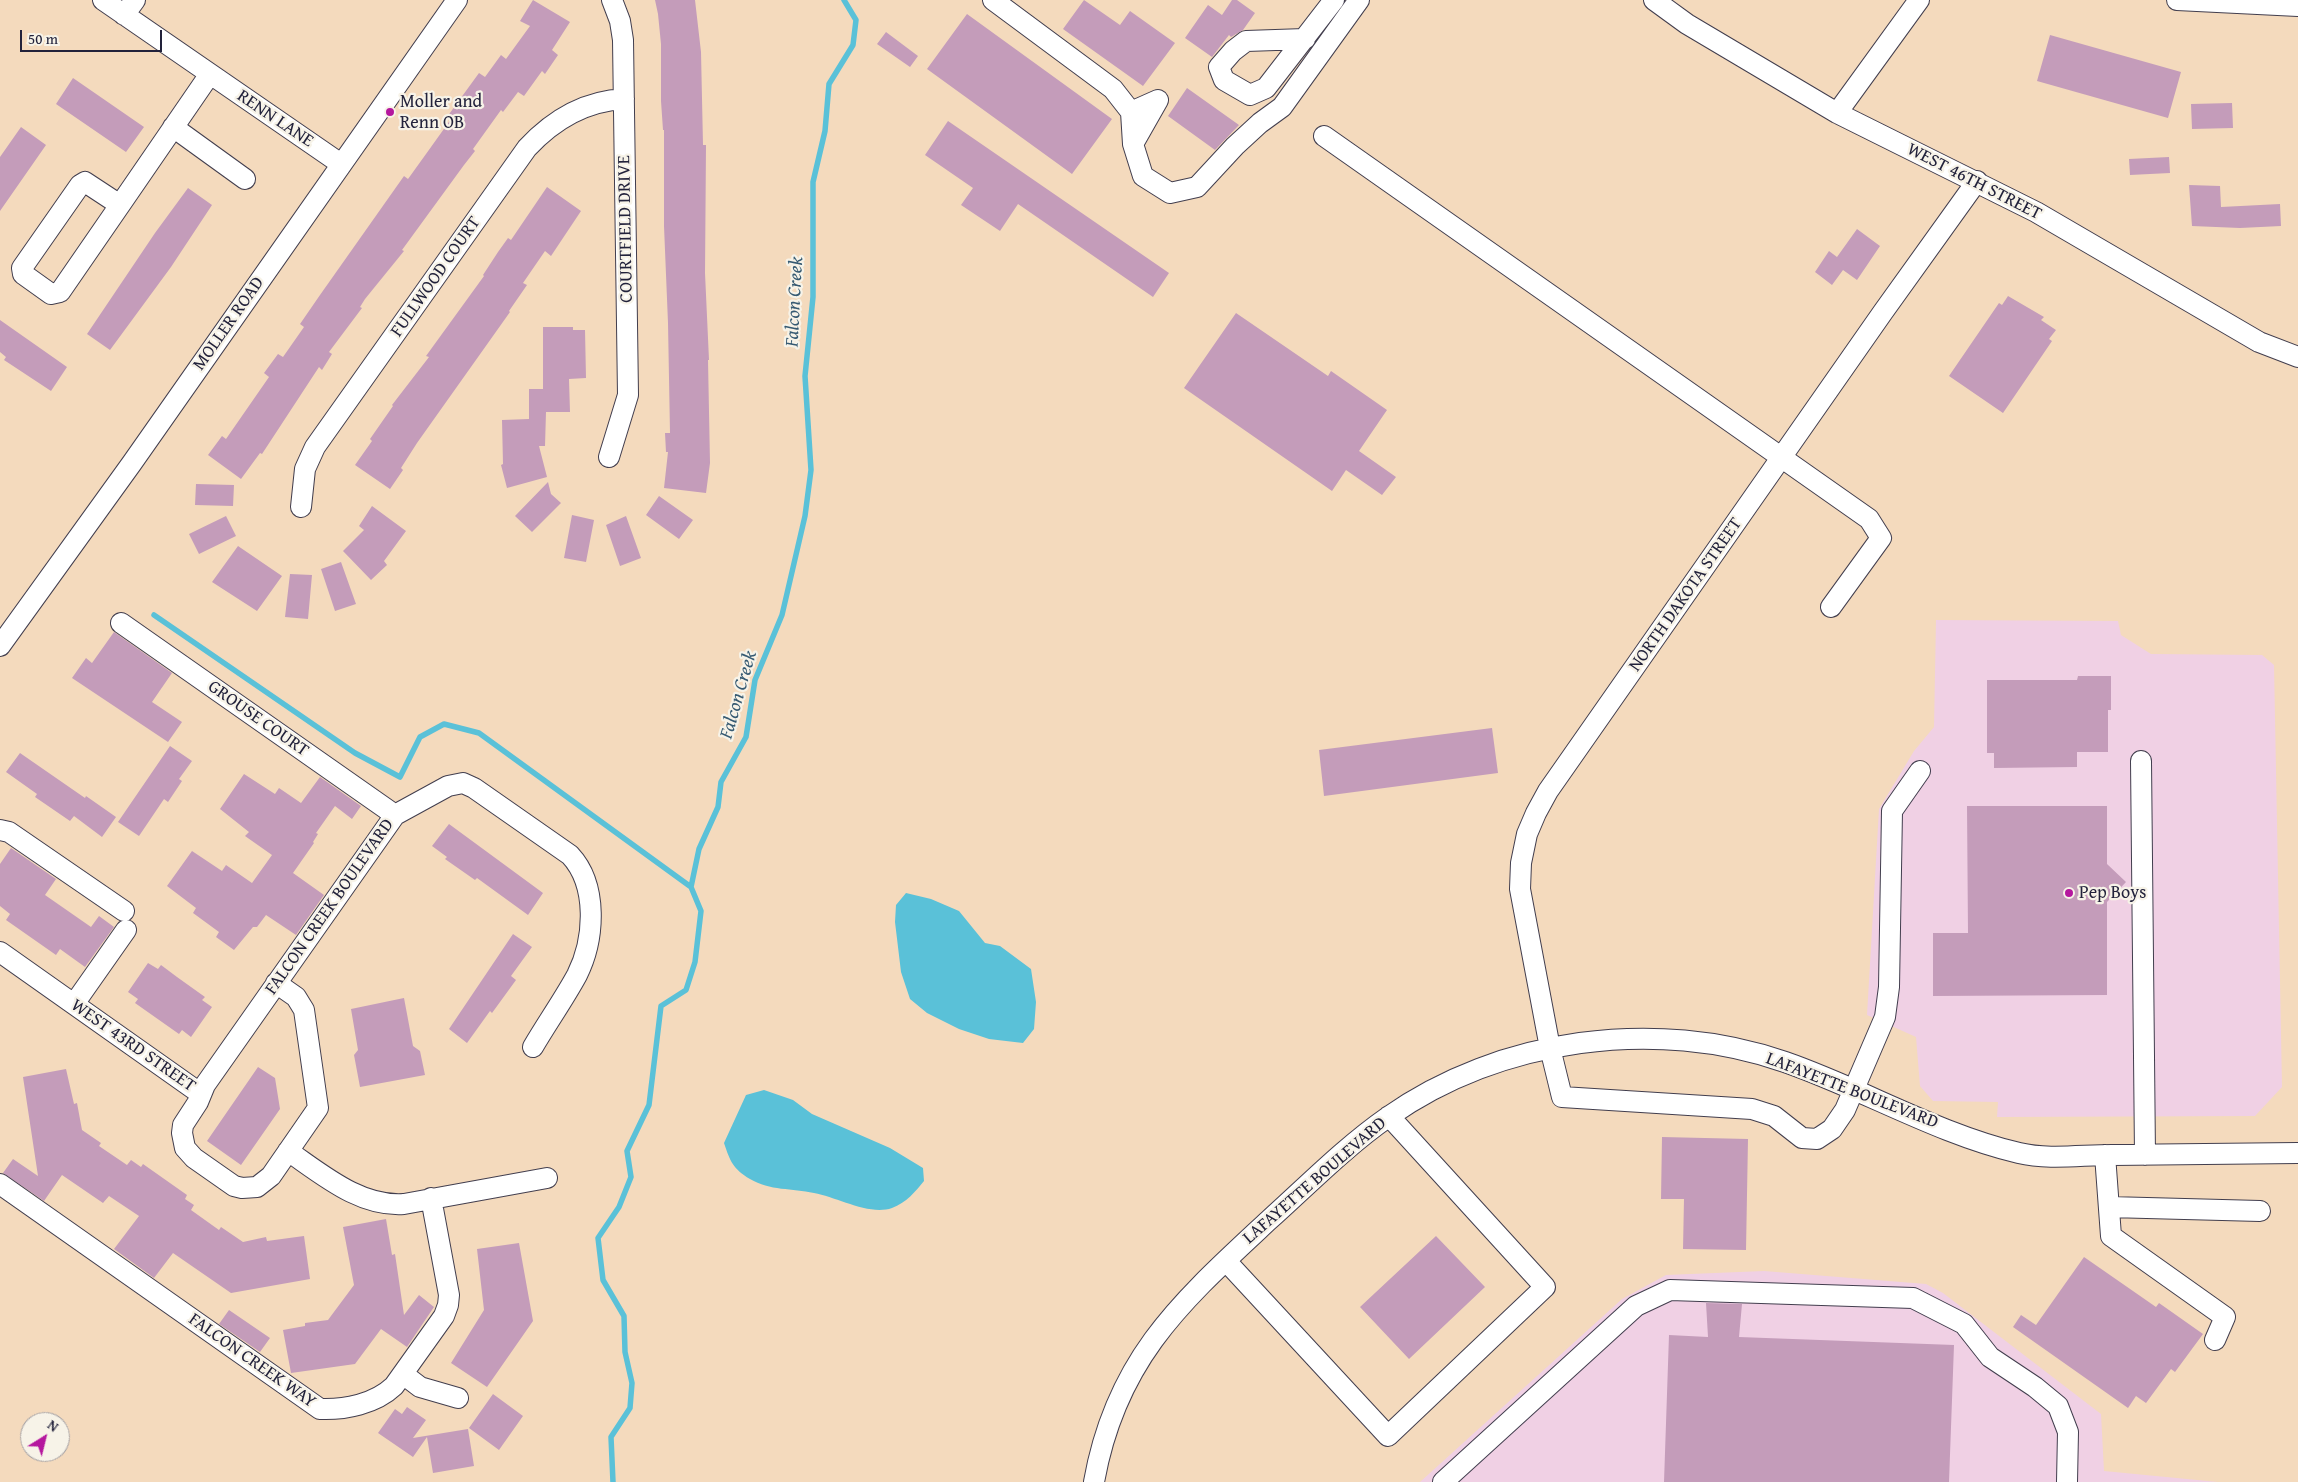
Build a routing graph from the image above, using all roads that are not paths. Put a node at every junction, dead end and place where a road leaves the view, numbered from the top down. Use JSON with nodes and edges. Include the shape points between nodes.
{"nodes":[{"id":1,"x":103,"y":0,"type":"edge"},
{"id":2,"x":457,"y":0,"type":"edge"},
{"id":3,"x":612,"y":0,"type":"edge"},
{"id":4,"x":994,"y":0,"type":"edge"},
{"id":5,"x":1334,"y":0,"type":"edge"},
{"id":6,"x":1360,"y":0,"type":"edge"},
{"id":7,"x":1654,"y":0,"type":"edge"},
{"id":8,"x":1919,"y":0,"type":"edge"},
{"id":9,"x":2177,"y":0,"type":"edge"},
{"id":10,"x":2298,"y":6,"type":"edge"},
{"id":11,"x":130,"y":7,"type":"edge"},
{"id":12,"x":1305,"y":39,"type":"dead end"},
{"id":13,"x":210,"y":74,"type":"junction"},
{"id":14,"x":624,"y":99,"type":"junction"},
{"id":15,"x":1131,"y":112,"type":"junction"},
{"id":16,"x":1837,"y":113,"type":"junction"},
{"id":17,"x":173,"y":127,"type":"junction"},
{"id":18,"x":1324,"y":136,"type":"dead end"},
{"id":19,"x":1133,"y":144,"type":"junction"},
{"id":20,"x":341,"y":164,"type":"junction"},
{"id":21,"x":245,"y":179,"type":"dead end"},
{"id":22,"x":1977,"y":181,"type":"junction"},
{"id":23,"x":120,"y":205,"type":"junction"},
{"id":24,"x":2298,"y":357,"type":"edge"},
{"id":25,"x":609,"y":457,"type":"dead end"},
{"id":26,"x":1782,"y":457,"type":"junction"},
{"id":27,"x":301,"y":507,"type":"dead end"},
{"id":28,"x":1831,"y":607,"type":"dead end"},
{"id":29,"x":121,"y":623,"type":"dead end"},
{"id":30,"x":0,"y":646,"type":"edge"},
{"id":31,"x":2140,"y":761,"type":"dead end"},
{"id":32,"x":1920,"y":771,"type":"dead end"},
{"id":33,"x":394,"y":815,"type":"junction"},
{"id":34,"x":0,"y":830,"type":"edge"},
{"id":35,"x":0,"y":952,"type":"edge"},
{"id":36,"x":276,"y":983,"type":"junction"},
{"id":37,"x":74,"y":1004,"type":"junction"},
{"id":38,"x":532,"y":1046,"type":"dead end"},
{"id":39,"x":1550,"y":1048,"type":"junction"},
{"id":40,"x":1854,"y":1090,"type":"junction"},
{"id":41,"x":201,"y":1094,"type":"junction"},
{"id":42,"x":1389,"y":1116,"type":"junction"},
{"id":43,"x":288,"y":1152,"type":"junction"},
{"id":44,"x":2298,"y":1153,"type":"edge"},
{"id":45,"x":2106,"y":1155,"type":"junction"},
{"id":46,"x":2145,"y":1155,"type":"junction"},
{"id":47,"x":547,"y":1178,"type":"dead end"},
{"id":48,"x":0,"y":1184,"type":"edge"},
{"id":49,"x":431,"y":1198,"type":"junction"},
{"id":50,"x":2109,"y":1207,"type":"junction"},
{"id":51,"x":2260,"y":1211,"type":"dead end"},
{"id":52,"x":1226,"y":1261,"type":"junction"},
{"id":53,"x":2216,"y":1340,"type":"dead end"},
{"id":54,"x":402,"y":1374,"type":"junction"},
{"id":55,"x":458,"y":1398,"type":"dead end"},
{"id":56,"x":1094,"y":1482,"type":"edge"},
{"id":57,"x":1443,"y":1482,"type":"edge"},
{"id":58,"x":2067,"y":1482,"type":"edge"}],
"edges":[{"from":1,"to":11,"type":"street","name":"RENN LANE"},
{"from":2,"to":20,"type":"street","name":"MOLLER ROAD"},
{"from":3,"to":14,"type":"street","name":"COURTFIELD DRIVE","via":[[624,40]]},
{"from":4,"to":15,"type":"street","via":[[1113,89]]},
{"from":5,"to":12,"type":"street"},
{"from":6,"to":19,"type":"street","via":[[1282,107],[1235,146],[1197,187],[1170,192],[1144,176]]},
{"from":7,"to":16,"type":"street","name":"WEST 46TH STREET","via":[[1687,24]]},
{"from":8,"to":16,"type":"street"},
{"from":9,"to":10,"type":"street"},
{"from":11,"to":13,"type":"street","name":"RENN LANE"},
{"from":13,"to":17,"type":"street"},
{"from":13,"to":20,"type":"street","name":"RENN LANE"},
{"from":14,"to":25,"type":"street","name":"COURTFIELD DRIVE","via":[[628,395]]},
{"from":14,"to":27,"type":"street","name":"FULLWOOD COURT","via":[[596,103],[565,115],[527,148],[315,447],[305,468]]},
{"from":15,"to":19,"type":"street"},
{"from":15,"to":19,"type":"street","via":[[1158,100]]},
{"from":16,"to":22,"type":"street","name":"WEST 46TH STREET"},
{"from":17,"to":21,"type":"street"},
{"from":17,"to":23,"type":"street"},
{"from":18,"to":26,"type":"street"},
{"from":20,"to":30,"type":"street","name":"MOLLER ROAD"},
{"from":22,"to":24,"type":"street","name":"WEST 46TH STREET","via":[[2259,342]]},
{"from":22,"to":26,"type":"street","name":"NORTH DAKOTA STREET"},
{"from":23,"to":23,"type":"street","via":[[86,182],[82,183],[22,268],[23,274],[51,294],[58,294]]},
{"from":26,"to":28,"type":"street","via":[[1868,519],[1881,538]]},
{"from":26,"to":39,"type":"street","name":"NORTH DAKOTA STREET","via":[[1548,791],[1529,830],[1521,863],[1521,898]]},
{"from":29,"to":33,"type":"street","name":"GROUSE COURT"},
{"from":31,"to":46,"type":"street"},
{"from":32,"to":40,"type":"street","via":[[1892,811],[1889,987],[1885,1017]]},
{"from":33,"to":36,"type":"street","name":"FALCON CREEK BOULEVARD"},
{"from":33,"to":38,"type":"street","name":"FALCON CREEK BOULEVARD","via":[[448,786],[463,783],[570,854],[580,868],[590,912],[581,964]]},
{"from":34,"to":37,"type":"street","via":[[9,832],[125,920]]},
{"from":35,"to":37,"type":"street","name":"WEST 43RD STREET"},
{"from":36,"to":41,"type":"street","name":"FALCON CREEK BOULEVARD"},
{"from":36,"to":43,"type":"street","via":[[296,997],[304,1010],[318,1103],[316,1112]]},
{"from":37,"to":41,"type":"street","name":"WEST 43RD STREET"},
{"from":39,"to":40,"type":"street","name":"LAFAYETTE BOULEVARD","via":[[1645,1038],[1693,1042],[1778,1060]]},
{"from":39,"to":40,"type":"street","name":"NORTH DAKOTA STREET","via":[[1562,1097],[1752,1109],[1774,1116],[1802,1138],[1817,1139],[1832,1129]]},
{"from":39,"to":42,"type":"street","name":"LAFAYETTE BOULEVARD","via":[[1499,1062],[1458,1078]]},
{"from":40,"to":45,"type":"street","name":"LAFAYETTE BOULEVARD","via":[[1980,1142],[2018,1153]]},
{"from":41,"to":43,"type":"street","name":"WEST 43RD STREET","via":[[183,1125],[184,1148],[234,1186],[249,1188],[261,1184]]},
{"from":42,"to":52,"type":"street","name":"LAFAYETTE BOULEVARD","via":[[1339,1156]]},
{"from":42,"to":52,"type":"street","via":[[1545,1287],[1388,1436]]},
{"from":43,"to":49,"type":"street","via":[[339,1186],[377,1203],[404,1204]]},
{"from":44,"to":46,"type":"street","name":"LAFAYETTE BOULEVARD"},
{"from":45,"to":46,"type":"street","name":"LAFAYETTE BOULEVARD"},
{"from":45,"to":50,"type":"street"},
{"from":47,"to":49,"type":"street"},
{"from":48,"to":54,"type":"street","name":"FALCON CREEK WAY","via":[[320,1409],[366,1403],[394,1386]]},
{"from":49,"to":54,"type":"street","name":"FALCON CREEK WAY","via":[[449,1295],[448,1305],[444,1316]]},
{"from":50,"to":51,"type":"street"},
{"from":50,"to":53,"type":"street","via":[[2110,1236],[2226,1317]]},
{"from":52,"to":56,"type":"street","name":"LAFAYETTE BOULEVARD","via":[[1179,1306],[1136,1366],[1105,1434]]},
{"from":54,"to":55,"type":"street","via":[[420,1387]]},
{"from":57,"to":58,"type":"street","via":[[1636,1306],[1670,1290],[1913,1298],[1964,1324],[1990,1357],[2058,1406],[2068,1432]]}]}
